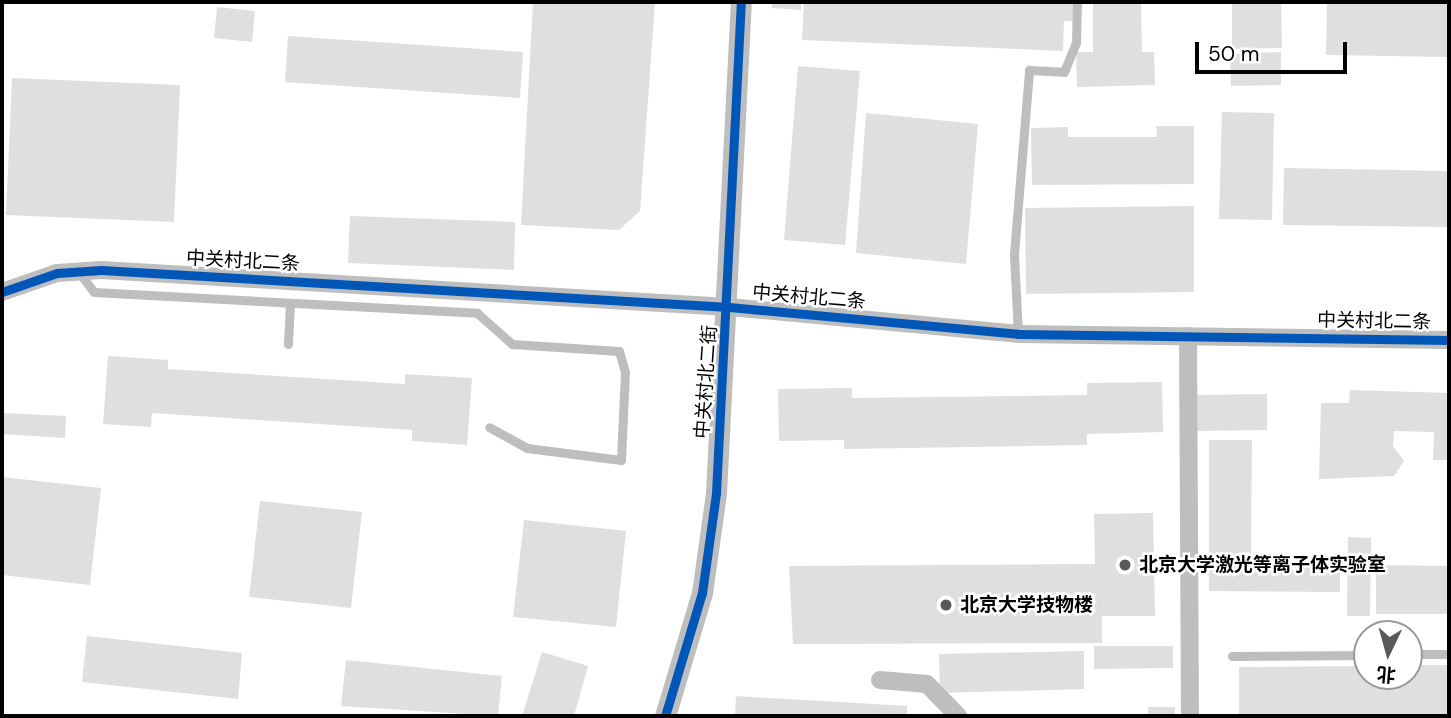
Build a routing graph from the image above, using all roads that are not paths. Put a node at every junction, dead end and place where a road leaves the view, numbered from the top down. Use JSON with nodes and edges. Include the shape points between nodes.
{"nodes":[{"id":1,"x":741,"y":2,"type":"edge"},
{"id":2,"x":1077,"y":2,"type":"edge"},
{"id":3,"x":77,"y":270,"type":"junction"},
{"id":4,"x":2,"y":292,"type":"edge"},
{"id":5,"x":290,"y":303,"type":"junction"},
{"id":6,"x":729,"y":307,"type":"junction"},
{"id":7,"x":1018,"y":334,"type":"junction"},
{"id":8,"x":1188,"y":336,"type":"junction"},
{"id":9,"x":1449,"y":340,"type":"edge"},
{"id":10,"x":288,"y":344,"type":"dead end"},
{"id":11,"x":489,"y":427,"type":"dead end"},
{"id":12,"x":1423,"y":654,"type":"edge"},
{"id":13,"x":1449,"y":654,"type":"edge"},
{"id":14,"x":1353,"y":655,"type":"edge"},
{"id":15,"x":1232,"y":656,"type":"dead end"},
{"id":16,"x":880,"y":680,"type":"dead end"},
{"id":17,"x":665,"y":716,"type":"edge"},
{"id":18,"x":958,"y":716,"type":"edge"},
{"id":19,"x":1190,"y":716,"type":"edge"}],
"edges":[{"from":1,"to":6,"type":"street","name":"中关村北二街"},
{"from":2,"to":7,"type":"lane","via":[[1076,43],[1064,72],[1029,70],[1014,254]]},
{"from":3,"to":4,"type":"street","name":"中关村北二条"},
{"from":3,"to":5,"type":"lane","via":[[93,292]]},
{"from":3,"to":6,"type":"street","name":"中关村北二条"},
{"from":5,"to":10,"type":"lane"},
{"from":5,"to":11,"type":"lane","via":[[477,313],[512,344],[619,351],[625,372],[621,460],[527,448]]},
{"from":6,"to":7,"type":"street","name":"中关村北二条"},
{"from":6,"to":17,"type":"street","name":"中关村北二街","via":[[710,546]]},
{"from":7,"to":8,"type":"street","name":"中关村北二条"},
{"from":8,"to":9,"type":"street","name":"中关村北二条"},
{"from":8,"to":19,"type":"street"},
{"from":12,"to":13,"type":"lane"},
{"from":14,"to":15,"type":"lane"},
{"from":16,"to":18,"type":"street","via":[[927,684]]}]}
